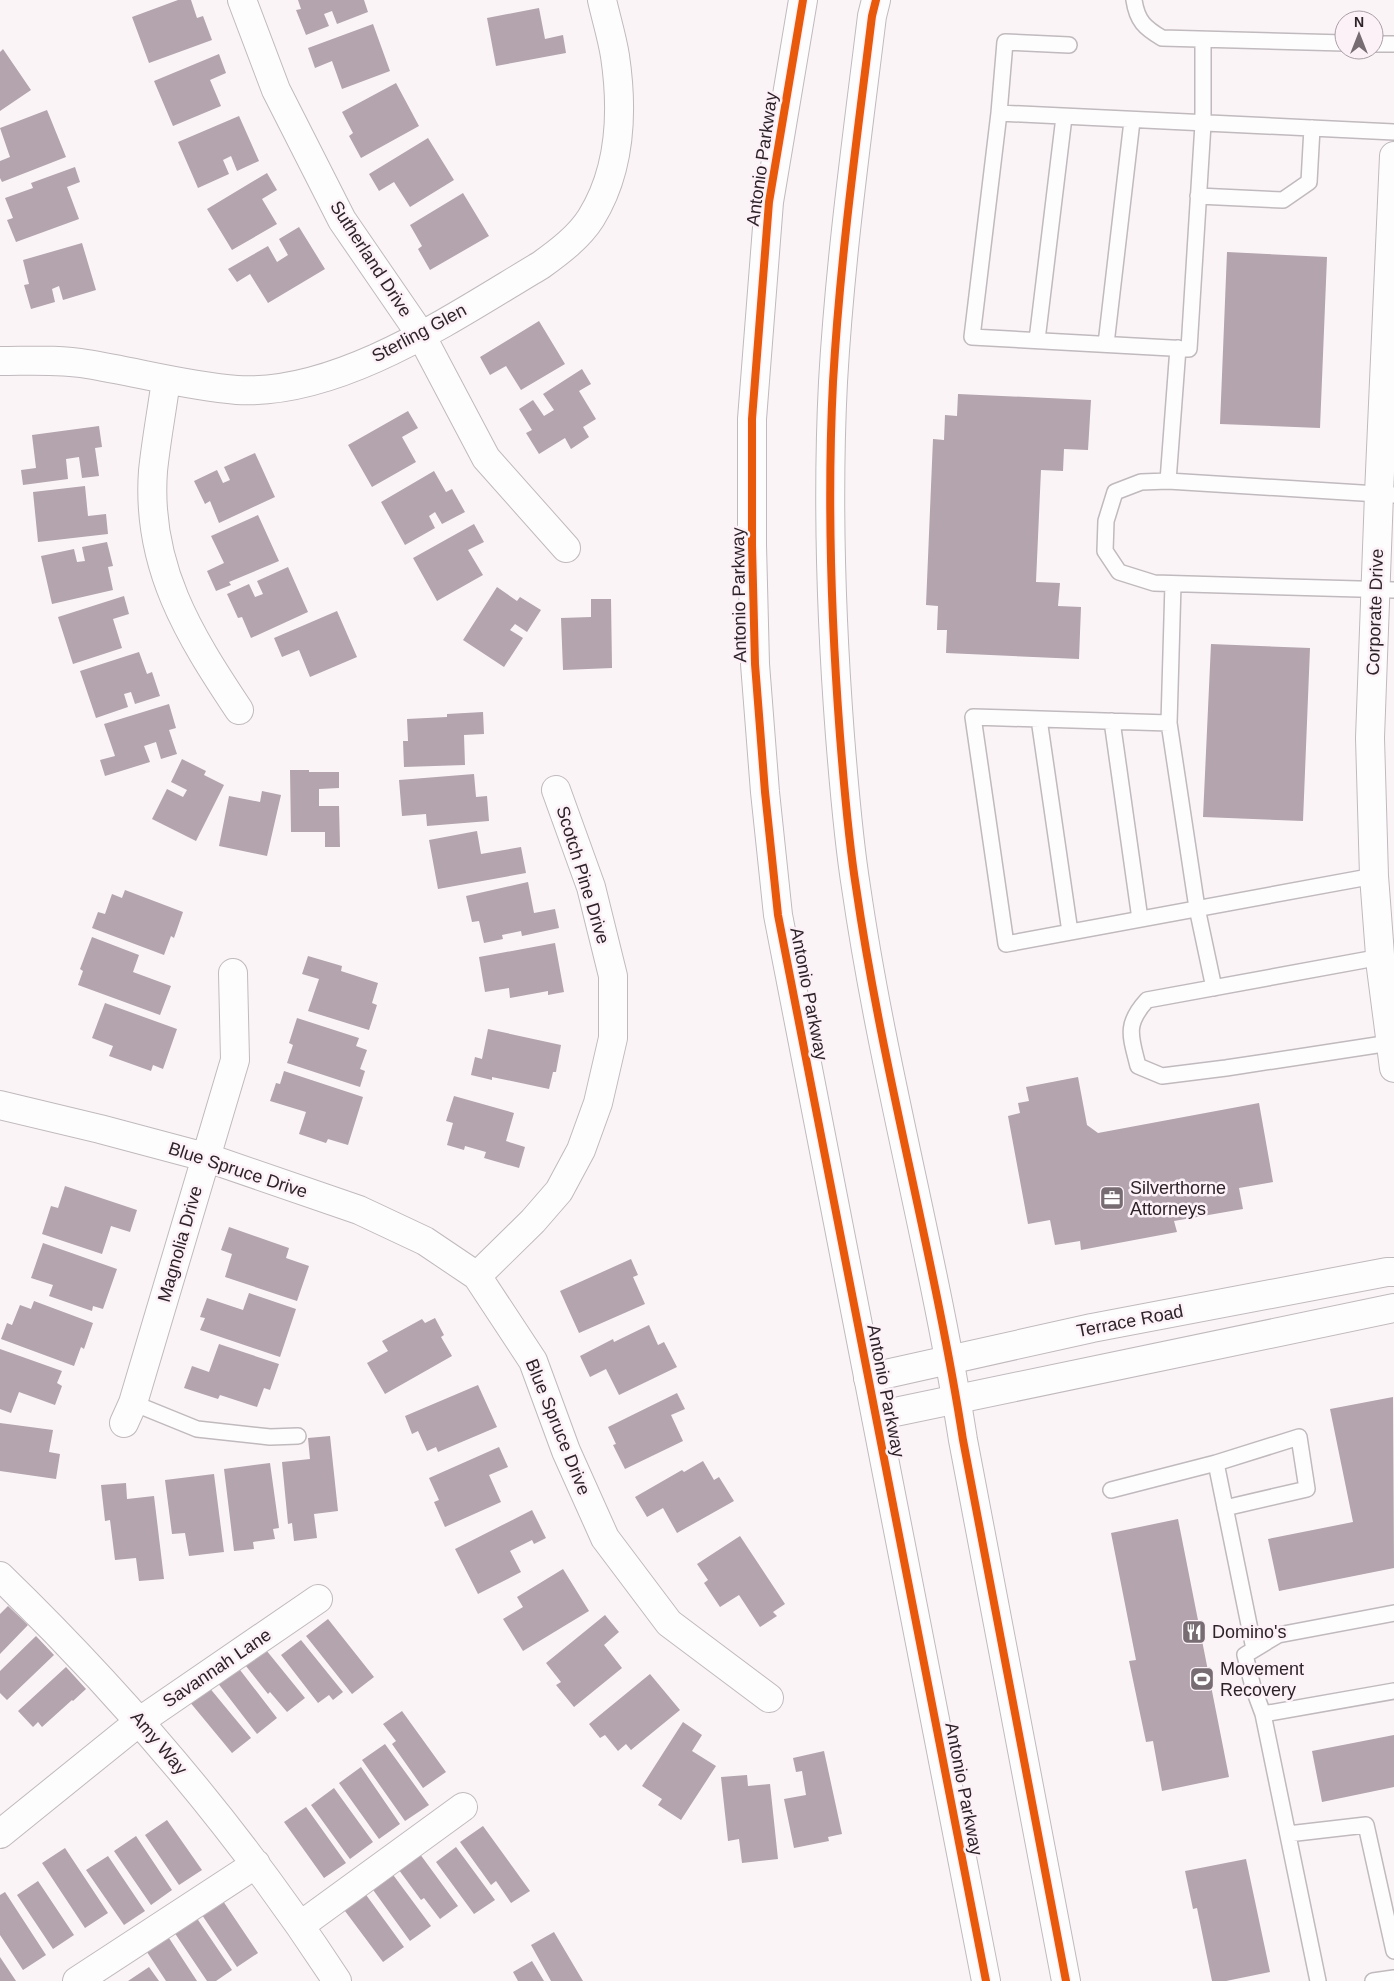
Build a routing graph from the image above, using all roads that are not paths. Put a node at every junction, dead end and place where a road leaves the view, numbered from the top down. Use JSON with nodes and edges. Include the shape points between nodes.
{"nodes":[{"id":1,"x":242,"y":0,"type":"edge"},
{"id":2,"x":602,"y":0,"type":"edge"},
{"id":3,"x":803,"y":0,"type":"edge"},
{"id":4,"x":876,"y":0,"type":"edge"},
{"id":5,"x":1134,"y":0,"type":"edge"},
{"id":6,"x":1203,"y":40,"type":"junction"},
{"id":7,"x":1334,"y":43,"type":"edge"},
{"id":8,"x":1069,"y":45,"type":"dead end"},
{"id":9,"x":998,"y":114,"type":"junction"},
{"id":10,"x":1064,"y":117,"type":"junction"},
{"id":11,"x":1132,"y":121,"type":"junction"},
{"id":12,"x":1203,"y":124,"type":"junction"},
{"id":13,"x":1312,"y":128,"type":"junction"},
{"id":14,"x":1394,"y":132,"type":"edge"},
{"id":15,"x":1394,"y":156,"type":"edge"},
{"id":16,"x":1198,"y":196,"type":"junction"},
{"id":17,"x":421,"y":335,"type":"junction"},
{"id":18,"x":1037,"y":340,"type":"junction"},
{"id":19,"x":1106,"y":344,"type":"junction"},
{"id":20,"x":1178,"y":348,"type":"junction"},
{"id":21,"x":0,"y":360,"type":"edge"},
{"id":22,"x":166,"y":380,"type":"junction"},
{"id":23,"x":1168,"y":480,"type":"junction"},
{"id":24,"x":1386,"y":495,"type":"edge"},
{"id":25,"x":566,"y":548,"type":"dead end"},
{"id":26,"x":1173,"y":584,"type":"junction"},
{"id":27,"x":1384,"y":590,"type":"edge"},
{"id":28,"x":239,"y":710,"type":"dead end"},
{"id":29,"x":1039,"y":719,"type":"junction"},
{"id":30,"x":1112,"y":721,"type":"junction"},
{"id":31,"x":1169,"y":723,"type":"junction"},
{"id":32,"x":556,"y":790,"type":"dead end"},
{"id":33,"x":1374,"y":876,"type":"junction"},
{"id":34,"x":1197,"y":908,"type":"junction"},
{"id":35,"x":1140,"y":919,"type":"junction"},
{"id":36,"x":1070,"y":932,"type":"junction"},
{"id":37,"x":1386,"y":964,"type":"edge"},
{"id":38,"x":233,"y":974,"type":"dead end"},
{"id":39,"x":1214,"y":988,"type":"junction"},
{"id":40,"x":1392,"y":1055,"type":"edge"},
{"id":41,"x":0,"y":1105,"type":"edge"},
{"id":42,"x":205,"y":1157,"type":"junction"},
{"id":43,"x":1394,"y":1272,"type":"edge"},
{"id":44,"x":477,"y":1276,"type":"junction"},
{"id":45,"x":1394,"y":1308,"type":"edge"},
{"id":46,"x":950,"y":1360,"type":"junction"},
{"id":47,"x":868,"y":1378,"type":"junction"},
{"id":48,"x":957,"y":1400,"type":"junction"},
{"id":49,"x":129,"y":1413,"type":"joint"},
{"id":50,"x":876,"y":1416,"type":"junction"},
{"id":51,"x":298,"y":1436,"type":"dead end"},
{"id":52,"x":1216,"y":1464,"type":"junction"},
{"id":53,"x":1111,"y":1490,"type":"dead end"},
{"id":54,"x":1225,"y":1508,"type":"junction"},
{"id":55,"x":0,"y":1576,"type":"edge"},
{"id":56,"x":318,"y":1599,"type":"dead end"},
{"id":57,"x":1394,"y":1613,"type":"edge"},
{"id":58,"x":1254,"y":1649,"type":"junction"},
{"id":59,"x":1394,"y":1691,"type":"edge"},
{"id":60,"x":769,"y":1698,"type":"dead end"},
{"id":61,"x":1263,"y":1714,"type":"junction"},
{"id":62,"x":140,"y":1721,"type":"junction"},
{"id":63,"x":463,"y":1806,"type":"dead end"},
{"id":64,"x":0,"y":1834,"type":"edge"},
{"id":65,"x":1288,"y":1834,"type":"junction"},
{"id":66,"x":256,"y":1864,"type":"junction"},
{"id":67,"x":301,"y":1925,"type":"junction"},
{"id":68,"x":1394,"y":1951,"type":"edge"},
{"id":69,"x":92,"y":1977,"type":"edge"},
{"id":70,"x":1394,"y":1978,"type":"edge"},
{"id":71,"x":338,"y":1981,"type":"edge"},
{"id":72,"x":986,"y":1981,"type":"edge"},
{"id":73,"x":1066,"y":1981,"type":"edge"},
{"id":74,"x":1318,"y":1981,"type":"edge"},
{"id":75,"x":1373,"y":1981,"type":"edge"}],
"edges":[{"from":1,"to":17,"type":"street","name":"Sutherland Drive","via":[[276,90],[342,220]]},
{"from":2,"to":17,"type":"street","name":"Sterling Glen","via":[[618,81],[618,138],[614,161],[590,220],[556,254]]},
{"from":3,"to":47,"type":"street","name":"Antonio Parkway","via":[[769,202],[759,320],[752,420],[755,664],[764,792],[778,914]]},
{"from":4,"to":46,"type":"street","via":[[842,271],[833,384],[830,578],[835,674],[855,883],[868,967]]},
{"from":5,"to":6,"type":"lane","via":[[1136,12],[1146,28],[1162,38]]},
{"from":6,"to":7,"type":"lane"},
{"from":6,"to":12,"type":"lane"},
{"from":8,"to":9,"type":"lane","via":[[1004,42]]},
{"from":9,"to":10,"type":"lane"},
{"from":9,"to":18,"type":"lane","via":[[972,336]]},
{"from":10,"to":11,"type":"lane"},
{"from":10,"to":18,"type":"lane"},
{"from":11,"to":12,"type":"lane"},
{"from":11,"to":19,"type":"lane"},
{"from":12,"to":13,"type":"lane"},
{"from":12,"to":16,"type":"lane"},
{"from":13,"to":14,"type":"lane"},
{"from":13,"to":16,"type":"lane","via":[[1309,182],[1283,200]]},
{"from":15,"to":24,"type":"street","name":"Corporate Drive"},
{"from":16,"to":20,"type":"lane","via":[[1188,349]]},
{"from":17,"to":22,"type":"street","name":"Sterling Glen","via":[[349,369],[303,384],[236,390]]},
{"from":17,"to":25,"type":"street","name":"Sutherland Drive","via":[[486,458]]},
{"from":18,"to":19,"type":"lane"},
{"from":19,"to":20,"type":"lane"},
{"from":20,"to":23,"type":"lane"},
{"from":21,"to":22,"type":"street","name":"Sterling Glen","via":[[85,364]]},
{"from":22,"to":28,"type":"street","via":[[153,471],[154,512],[161,557],[171,593],[186,626]]},
{"from":23,"to":24,"type":"lane"},
{"from":23,"to":26,"type":"lane","via":[[1141,482],[1114,492],[1106,520],[1105,551],[1120,572],[1154,583]]},
{"from":24,"to":27,"type":"street","name":"Corporate Drive"},
{"from":26,"to":27,"type":"lane"},
{"from":26,"to":31,"type":"lane"},
{"from":27,"to":33,"type":"street","name":"Corporate Drive","via":[[1370,738]]},
{"from":29,"to":30,"type":"lane"},
{"from":29,"to":36,"type":"lane"},
{"from":29,"to":36,"type":"lane","via":[[973,717],[1006,944]]},
{"from":30,"to":31,"type":"lane"},
{"from":30,"to":35,"type":"lane"},
{"from":31,"to":34,"type":"lane"},
{"from":32,"to":44,"type":"street","name":"Scotch Pine Drive","via":[[591,887],[613,976],[613,1038],[595,1111],[581,1150],[559,1191]]},
{"from":33,"to":34,"type":"lane"},
{"from":33,"to":37,"type":"street","name":"Corporate Drive"},
{"from":34,"to":35,"type":"lane"},
{"from":34,"to":39,"type":"lane"},
{"from":35,"to":36,"type":"lane"},
{"from":37,"to":39,"type":"lane"},
{"from":37,"to":40,"type":"street","name":"Corporate Drive"},
{"from":38,"to":42,"type":"street","name":"Magnolia Drive","via":[[235,1060]]},
{"from":39,"to":40,"type":"lane","via":[[1147,1000],[1135,1013],[1130,1035],[1138,1066],[1162,1076]]},
{"from":41,"to":42,"type":"street","name":"Blue Spruce Drive"},
{"from":42,"to":44,"type":"street","name":"Blue Spruce Drive","via":[[359,1210],[426,1241]]},
{"from":42,"to":49,"type":"street","name":"Magnolia Drive"},
{"from":43,"to":46,"type":"street","name":"Terrace Road","via":[[1092,1328]]},
{"from":44,"to":60,"type":"street","name":"Blue Spruce Drive","via":[[533,1361],[566,1451],[605,1538],[669,1623]]},
{"from":45,"to":48,"type":"street"},
{"from":46,"to":47,"type":"street","name":"Terrace Road"},
{"from":46,"to":48,"type":"street"},
{"from":47,"to":50,"type":"street","name":"Antonio Parkway"},
{"from":48,"to":50,"type":"street"},
{"from":48,"to":73,"type":"street"},
{"from":49,"to":51,"type":"lane","via":[[197,1428]]},
{"from":50,"to":72,"type":"street","name":"Antonio Parkway"},
{"from":52,"to":53,"type":"lane"},
{"from":52,"to":54,"type":"lane"},
{"from":52,"to":54,"type":"lane","via":[[1299,1437],[1307,1489]]},
{"from":54,"to":58,"type":"lane"},
{"from":55,"to":62,"type":"street","name":"Amy Way"},
{"from":56,"to":62,"type":"street","name":"Savannah Lane"},
{"from":57,"to":58,"type":"lane","via":[[1278,1635]]},
{"from":58,"to":61,"type":"lane","via":[[1245,1655]]},
{"from":59,"to":61,"type":"lane"},
{"from":61,"to":65,"type":"lane"},
{"from":62,"to":64,"type":"street","name":"Savannah Lane"},
{"from":62,"to":66,"type":"street","name":"Amy Way"},
{"from":63,"to":67,"type":"street"},
{"from":65,"to":68,"type":"lane","via":[[1366,1825]]},
{"from":65,"to":74,"type":"lane"},
{"from":66,"to":67,"type":"street","name":"Amy Way"},
{"from":66,"to":69,"type":"street"},
{"from":67,"to":71,"type":"street","name":"Amy Way"},
{"from":70,"to":75,"type":"lane"}]}
